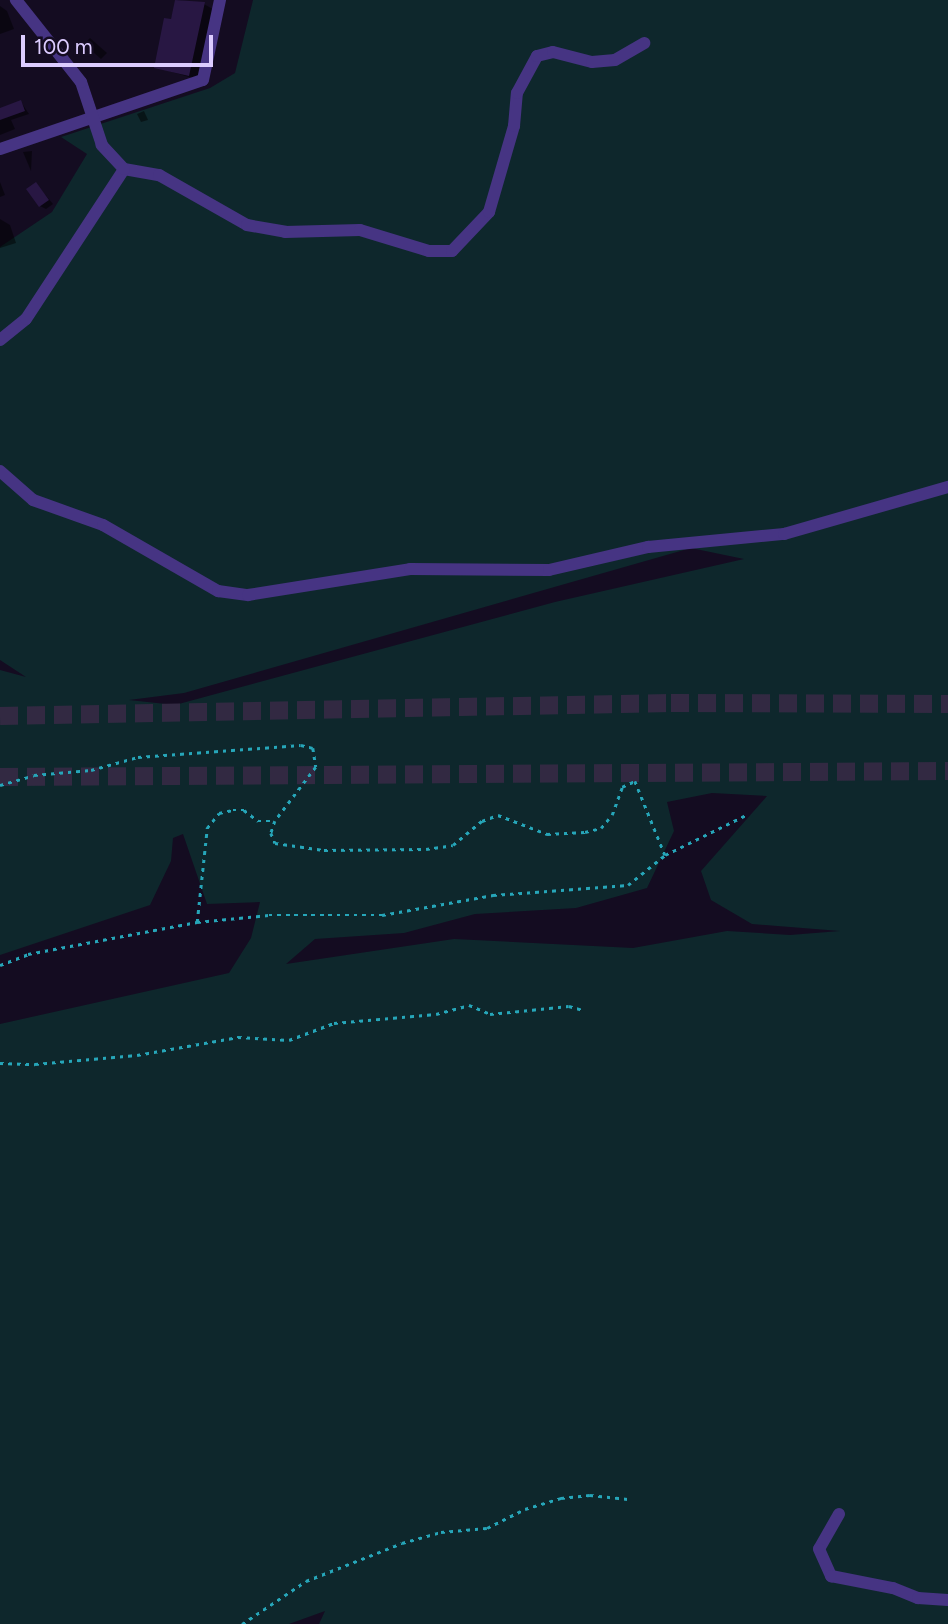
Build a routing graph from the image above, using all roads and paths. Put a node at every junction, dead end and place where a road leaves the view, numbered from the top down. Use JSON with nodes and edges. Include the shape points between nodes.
{"nodes":[{"id":1,"x":16,"y":0,"type":"edge"},
{"id":2,"x":220,"y":0,"type":"edge"},
{"id":3,"x":645,"y":43,"type":"dead end"},
{"id":4,"x":95,"y":116,"type":"junction"},
{"id":5,"x":0,"y":149,"type":"edge"},
{"id":6,"x":124,"y":169,"type":"junction"},
{"id":7,"x":0,"y":340,"type":"edge"},
{"id":8,"x":0,"y":471,"type":"edge"},
{"id":9,"x":948,"y":487,"type":"edge"},
{"id":10,"x":0,"y":785,"type":"edge"},
{"id":11,"x":746,"y":816,"type":"dead end"},
{"id":12,"x":275,"y":821,"type":"junction"},
{"id":13,"x":665,"y":855,"type":"junction"},
{"id":14,"x":197,"y":922,"type":"junction"},
{"id":15,"x":0,"y":965,"type":"edge"},
{"id":16,"x":583,"y":1010,"type":"dead end"},
{"id":17,"x":0,"y":1063,"type":"edge"},
{"id":18,"x":628,"y":1499,"type":"dead end"},
{"id":19,"x":839,"y":1514,"type":"dead end"},
{"id":20,"x":948,"y":1600,"type":"edge"},
{"id":21,"x":242,"y":1624,"type":"edge"}],
"edges":[{"from":1,"to":4,"type":"street","via":[[81,82]]},
{"from":2,"to":4,"type":"street","via":[[203,80]]},
{"from":3,"to":6,"type":"street","via":[[615,60],[592,62],[554,52],[537,56],[517,93],[514,126],[489,212],[452,251],[429,251],[360,230],[285,232],[247,225],[159,175]]},
{"from":4,"to":5,"type":"street"},
{"from":4,"to":6,"type":"street","via":[[102,145]]},
{"from":6,"to":7,"type":"street","via":[[26,319]]},
{"from":8,"to":9,"type":"street","via":[[33,500],[103,525],[218,591],[248,595],[410,569],[549,570],[648,547],[784,534]]},
{"from":10,"to":12,"type":"path","via":[[34,775],[91,771],[138,757],[275,744],[313,748],[316,767]]},
{"from":11,"to":13,"type":"path"},
{"from":12,"to":13,"type":"path","via":[[271,833],[275,843],[324,850],[453,845],[482,821],[498,816],[528,830],[566,835],[601,828],[612,816],[622,787],[635,781]]},
{"from":12,"to":14,"type":"path","via":[[258,821],[244,810],[233,810],[219,813],[207,828]]},
{"from":13,"to":14,"type":"path","via":[[628,886],[493,895],[382,915],[269,915]]},
{"from":14,"to":15,"type":"path","via":[[28,954]]},
{"from":16,"to":17,"type":"path","via":[[569,1006],[490,1014],[469,1005],[436,1014],[334,1023],[289,1040],[237,1037],[137,1055]]},
{"from":18,"to":21,"type":"path","via":[[561,1498],[525,1508],[487,1528],[441,1532],[402,1543],[306,1581]]},
{"from":19,"to":20,"type":"street","via":[[819,1549],[831,1576],[893,1588],[918,1598]]}]}
